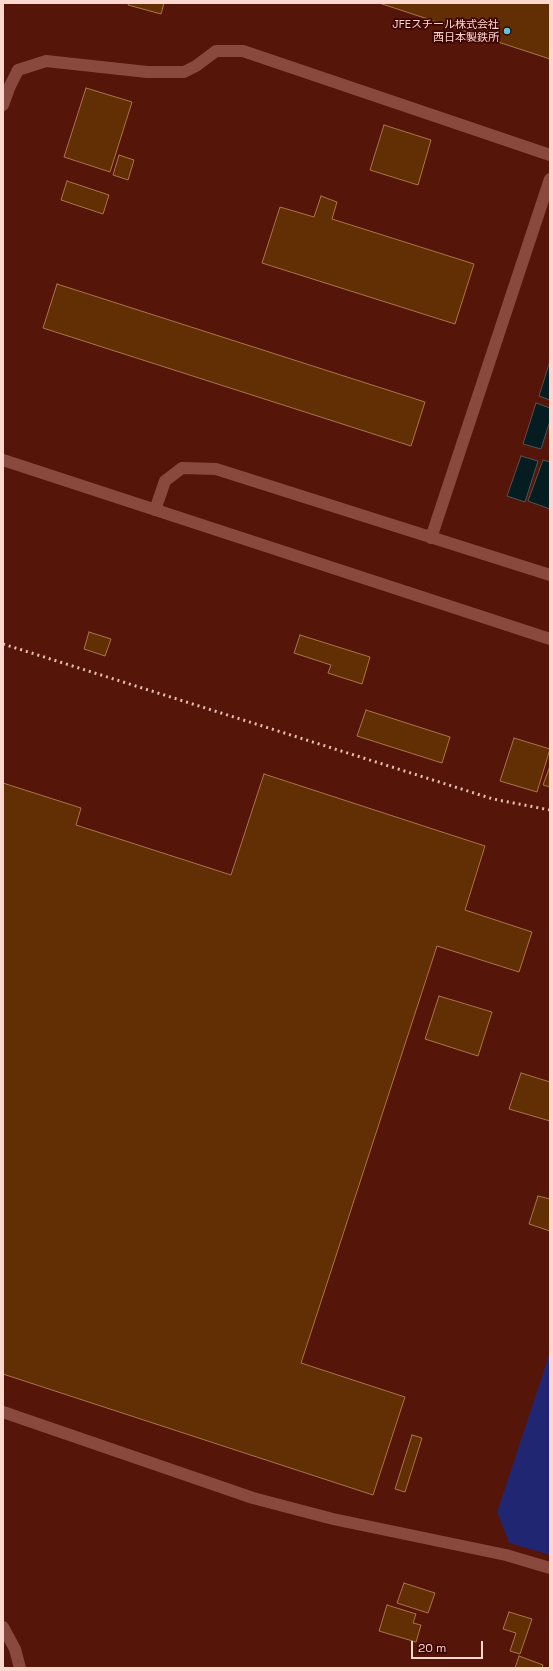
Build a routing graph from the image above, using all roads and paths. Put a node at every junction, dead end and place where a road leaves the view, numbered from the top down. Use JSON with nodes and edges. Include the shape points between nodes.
{"nodes":[{"id":1,"x":3,"y":105,"type":"edge"},
{"id":2,"x":550,"y":154,"type":"edge"},
{"id":3,"x":550,"y":179,"type":"edge"},
{"id":4,"x":3,"y":460,"type":"edge"},
{"id":5,"x":155,"y":510,"type":"junction"},
{"id":6,"x":431,"y":538,"type":"junction"},
{"id":7,"x":550,"y":575,"type":"edge"},
{"id":8,"x":550,"y":639,"type":"edge"},
{"id":9,"x":3,"y":1412,"type":"edge"},
{"id":10,"x":550,"y":1568,"type":"edge"},
{"id":11,"x":3,"y":1628,"type":"edge"},
{"id":12,"x":20,"y":1668,"type":"edge"}],
"edges":[{"from":1,"to":2,"type":"lane","via":[[18,70],[46,61],[147,72],[184,72],[216,51],[243,51]]},
{"from":3,"to":6,"type":"lane"},
{"from":4,"to":5,"type":"lane"},
{"from":5,"to":6,"type":"lane","via":[[165,481],[182,468],[216,469]]},
{"from":5,"to":8,"type":"lane"},
{"from":6,"to":7,"type":"lane"},
{"from":9,"to":10,"type":"lane","via":[[253,1498],[333,1519],[506,1555]]},
{"from":11,"to":12,"type":"lane","via":[[15,1648]]}]}
